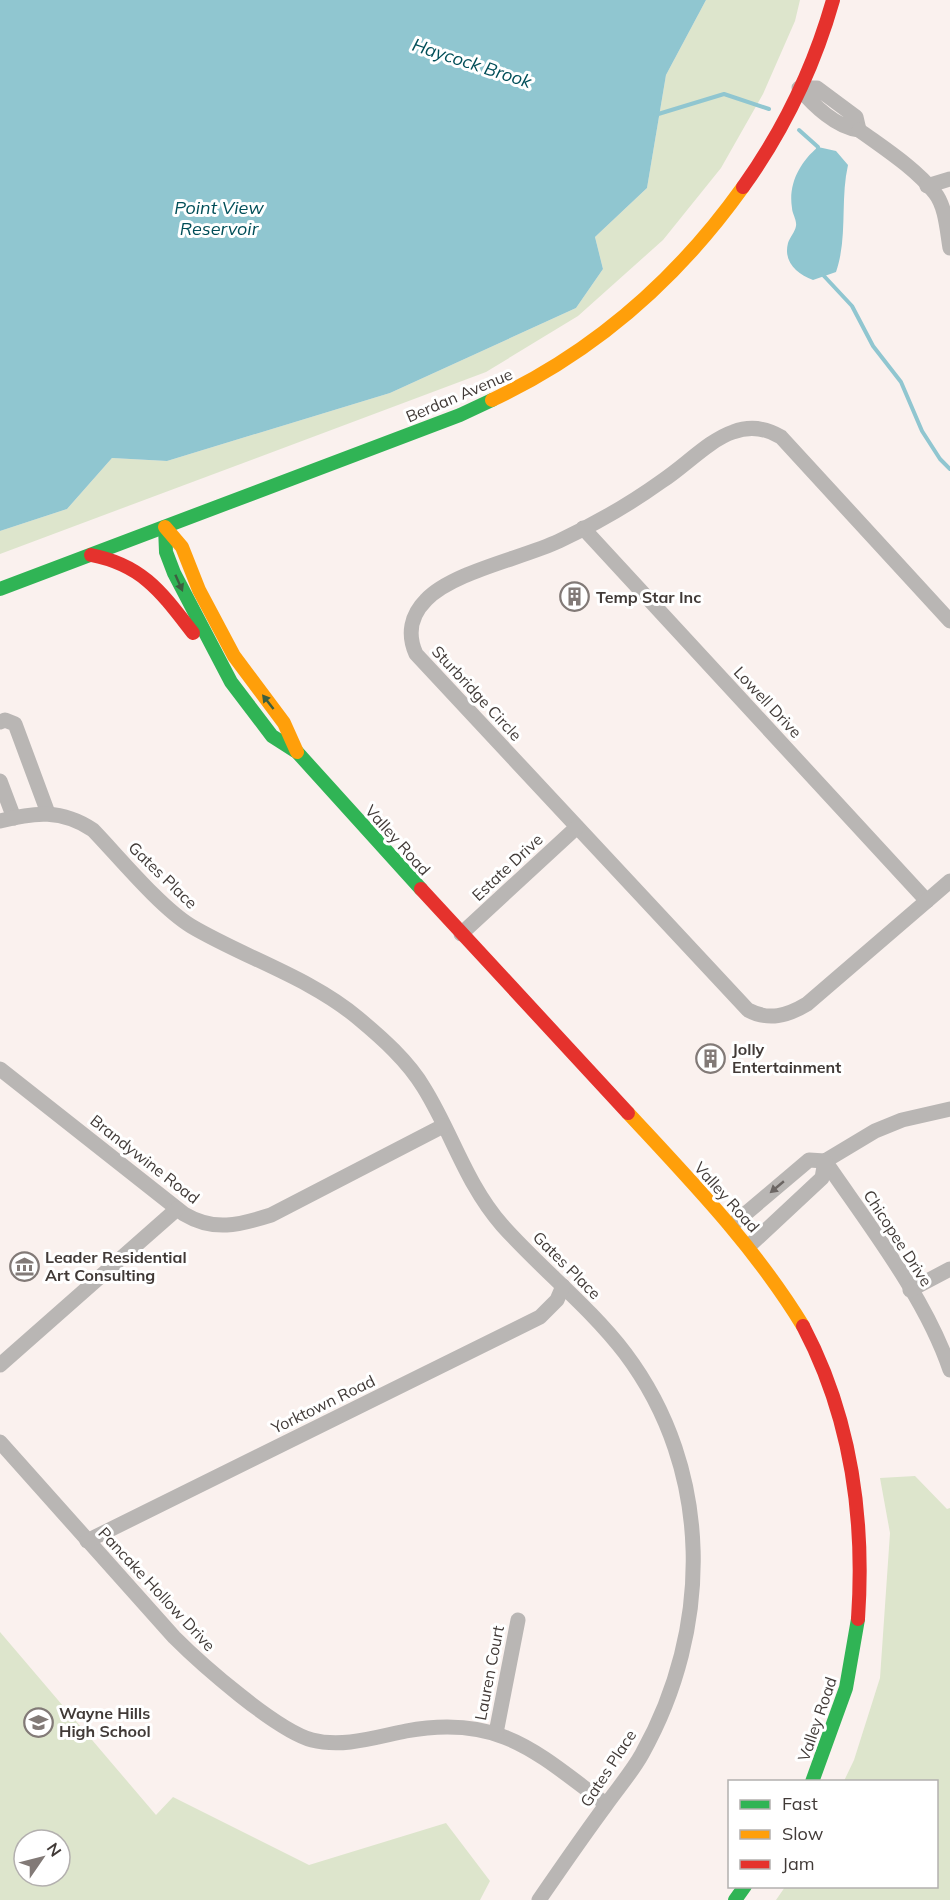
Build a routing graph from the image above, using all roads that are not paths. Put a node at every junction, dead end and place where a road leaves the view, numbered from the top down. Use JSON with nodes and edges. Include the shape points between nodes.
{"nodes":[{"id":1,"x":833,"y":0,"type":"edge"},
{"id":2,"x":800,"y":88,"type":"junction"},
{"id":3,"x":950,"y":179,"type":"edge"},
{"id":4,"x":927,"y":186,"type":"junction"},
{"id":5,"x":950,"y":248,"type":"edge"},
{"id":6,"x":165,"y":527,"type":"junction"},
{"id":7,"x":583,"y":528,"type":"junction"},
{"id":8,"x":91,"y":555,"type":"junction"},
{"id":9,"x":0,"y":589,"type":"edge"},
{"id":10,"x":950,"y":621,"type":"edge"},
{"id":11,"x":231,"y":682,"type":"junction"},
{"id":12,"x":0,"y":722,"type":"edge"},
{"id":13,"x":297,"y":752,"type":"junction"},
{"id":14,"x":0,"y":781,"type":"edge"},
{"id":15,"x":48,"y":813,"type":"junction"},
{"id":16,"x":7,"y":819,"type":"edge"},
{"id":17,"x":578,"y":827,"type":"junction"},
{"id":18,"x":950,"y":881,"type":"edge"},
{"id":19,"x":927,"y":901,"type":"junction"},
{"id":20,"x":461,"y":934,"type":"junction"},
{"id":21,"x":0,"y":1069,"type":"edge"},
{"id":22,"x":950,"y":1108,"type":"edge"},
{"id":23,"x":443,"y":1126,"type":"junction"},
{"id":24,"x":825,"y":1161,"type":"junction"},
{"id":25,"x":177,"y":1209,"type":"junction"},
{"id":26,"x":731,"y":1226,"type":"junction"},
{"id":27,"x":749,"y":1246,"type":"junction"},
{"id":28,"x":950,"y":1269,"type":"edge"},
{"id":29,"x":563,"y":1286,"type":"junction"},
{"id":30,"x":910,"y":1290,"type":"junction"},
{"id":31,"x":0,"y":1365,"type":"edge"},
{"id":32,"x":950,"y":1370,"type":"edge"},
{"id":33,"x":0,"y":1442,"type":"edge"},
{"id":34,"x":87,"y":1541,"type":"junction"},
{"id":35,"x":518,"y":1620,"type":"dead end"},
{"id":36,"x":496,"y":1733,"type":"junction"},
{"id":37,"x":813,"y":1780,"type":"edge"},
{"id":38,"x":606,"y":1804,"type":"junction"},
{"id":39,"x":744,"y":1888,"type":"edge"},
{"id":40,"x":539,"y":1900,"type":"edge"},
{"id":41,"x":735,"y":1900,"type":"edge"}],
"edges":[{"from":1,"to":2,"type":"main road","name":"Berdan Avenue"},
{"from":2,"to":4,"type":"street","via":[[810,102],[848,129],[859,129]]},
{"from":2,"to":6,"type":"main road","name":"Berdan Avenue","via":[[765,156],[727,212],[659,289],[596,341],[499,399]]},
{"from":3,"to":4,"type":"street"},
{"from":4,"to":5,"type":"street","via":[[936,195],[945,219]]},
{"from":6,"to":8,"type":"main road","name":"Berdan Avenue"},
{"from":6,"to":11,"type":"main road","name":"Valley Road","one_way":true,"via":[[166,552],[174,573]]},
{"from":13,"to":6,"type":"main road","name":"Valley Road","one_way":true,"via":[[284,723],[234,656],[199,590],[182,547]]},
{"from":7,"to":10,"type":"street","name":"Sturbridge Circle","via":[[662,482],[722,436],[736,430],[763,429],[781,437]]},
{"from":7,"to":17,"type":"street","name":"Sturbridge Circle","via":[[438,590],[418,609],[410,633],[416,654]]},
{"from":7,"to":19,"type":"street","name":"Lowell Drive"},
{"from":8,"to":9,"type":"main road","name":"Berdan Avenue"},
{"from":8,"to":11,"type":"main road","via":[[113,558],[148,578]]},
{"from":11,"to":13,"type":"main road","name":"Valley Road","via":[[272,736]]},
{"from":12,"to":15,"type":"street","via":[[15,724]]},
{"from":13,"to":20,"type":"main road","name":"Valley Road"},
{"from":14,"to":16,"type":"street","name":"Gates Place"},
{"from":15,"to":16,"type":"street","name":"Gates Place"},
{"from":15,"to":23,"type":"street","name":"Gates Place","via":[[65,815],[93,830],[187,924],[315,989],[356,1017],[411,1069]]},
{"from":17,"to":19,"type":"street","name":"Sturbridge Circle","via":[[748,1010],[758,1015],[782,1016],[807,1004]]},
{"from":17,"to":20,"type":"street","name":"Estate Drive"},
{"from":18,"to":19,"type":"street","name":"Sturbridge Circle"},
{"from":20,"to":26,"type":"main road","name":"Valley Road"},
{"from":21,"to":25,"type":"street","name":"Brandywine Road"},
{"from":22,"to":24,"type":"street","via":[[902,1120]]},
{"from":23,"to":25,"type":"street","name":"Brandywine Road","via":[[271,1215],[243,1224],[210,1225]]},
{"from":23,"to":29,"type":"street","name":"Gates Place","via":[[484,1203]]},
{"from":24,"to":26,"type":"street","one_way":true,"via":[[809,1160]]},
{"from":24,"to":27,"type":"street","via":[[822,1178]]},
{"from":24,"to":30,"type":"street","name":"Chicopee Drive"},
{"from":25,"to":31,"type":"street"},
{"from":26,"to":27,"type":"main road","name":"Valley Road"},
{"from":27,"to":37,"type":"main road","name":"Valley Road","via":[[779,1286],[832,1392],[855,1488],[861,1580],[850,1672],[839,1714]]},
{"from":28,"to":30,"type":"street"},
{"from":29,"to":34,"type":"street","name":"Yorktown Road","via":[[557,1300],[540,1317]]},
{"from":29,"to":38,"type":"street","name":"Gates Place","via":[[627,1356],[658,1408],[683,1477],[694,1544],[692,1602],[676,1674],[641,1756]]},
{"from":30,"to":32,"type":"street","name":"Chicopee Drive","via":[[932,1326]]},
{"from":33,"to":34,"type":"street","name":"Pancake Hollow Drive"},
{"from":34,"to":36,"type":"street","name":"Pancake Hollow Drive","via":[[200,1662],[296,1734],[350,1742],[432,1727],[454,1726]]},
{"from":35,"to":36,"type":"street","name":"Lauren Court"},
{"from":36,"to":38,"type":"street","name":"Pancake Hollow Drive","via":[[540,1755]]},
{"from":38,"to":40,"type":"street","name":"Gates Place"},
{"from":39,"to":41,"type":"main road"}]}
